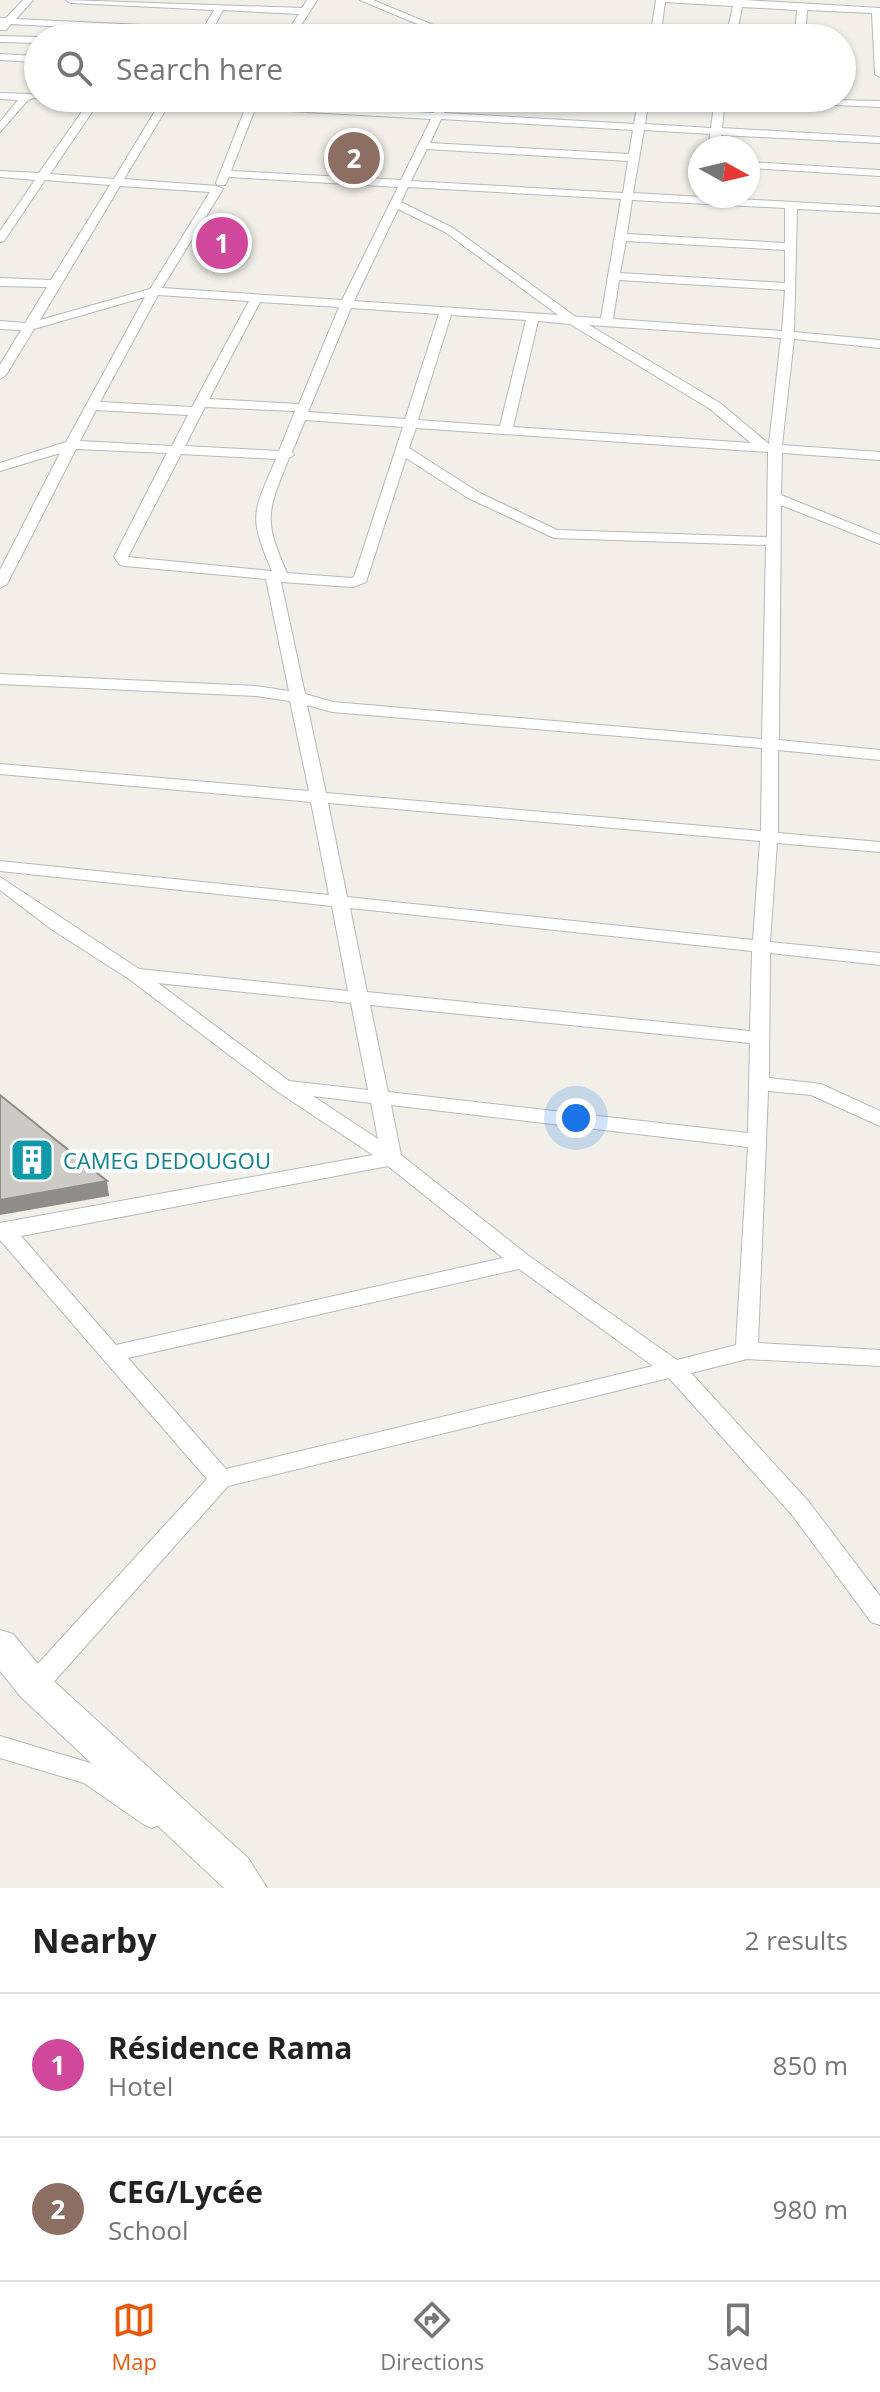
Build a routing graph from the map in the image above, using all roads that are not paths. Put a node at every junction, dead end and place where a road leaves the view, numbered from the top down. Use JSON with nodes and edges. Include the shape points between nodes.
{"nodes":[{"id":1,"x":28,"y":0,"type":"edge"},
{"id":2,"x":71,"y":0,"type":"edge"},
{"id":3,"x":312,"y":0,"type":"edge"},
{"id":4,"x":365,"y":0,"type":"edge"},
{"id":5,"x":664,"y":0,"type":"edge"},
{"id":6,"x":91,"y":1,"type":"edge"},
{"id":7,"x":161,"y":2,"type":"edge"},
{"id":8,"x":739,"y":2,"type":"edge"},
{"id":9,"x":220,"y":7,"type":"junction"},
{"id":10,"x":802,"y":9,"type":"junction"},
{"id":11,"x":303,"y":11,"type":"junction"},
{"id":12,"x":878,"y":11,"type":"edge"},
{"id":13,"x":4,"y":21,"type":"edge"},
{"id":14,"x":56,"y":24,"type":"edge"},
{"id":15,"x":74,"y":24,"type":"edge"},
{"id":16,"x":146,"y":24,"type":"edge"},
{"id":17,"x":211,"y":24,"type":"edge"},
{"id":18,"x":296,"y":24,"type":"edge"},
{"id":19,"x":424,"y":24,"type":"edge"},
{"id":20,"x":658,"y":24,"type":"edge"},
{"id":21,"x":734,"y":24,"type":"edge"},
{"id":22,"x":801,"y":24,"type":"edge"},
{"id":23,"x":0,"y":32,"type":"edge"},
{"id":24,"x":0,"y":39,"type":"edge"},
{"id":25,"x":24,"y":40,"type":"edge"},
{"id":26,"x":0,"y":57,"type":"edge"},
{"id":27,"x":24,"y":58,"type":"edge"},
{"id":28,"x":880,"y":74,"type":"edge"},
{"id":29,"x":0,"y":96,"type":"edge"},
{"id":30,"x":24,"y":97,"type":"edge"},
{"id":31,"x":24,"y":98,"type":"edge"},
{"id":32,"x":856,"y":103,"type":"edge"},
{"id":33,"x":880,"y":104,"type":"edge"},
{"id":34,"x":87,"y":112,"type":"edge"},
{"id":35,"x":159,"y":112,"type":"edge"},
{"id":36,"x":249,"y":112,"type":"edge"},
{"id":37,"x":375,"y":112,"type":"edge"},
{"id":38,"x":439,"y":112,"type":"edge"},
{"id":39,"x":641,"y":112,"type":"edge"},
{"id":40,"x":718,"y":112,"type":"edge"},
{"id":41,"x":436,"y":117,"type":"junction"},
{"id":42,"x":638,"y":127,"type":"junction"},
{"id":43,"x":0,"y":129,"type":"edge"},
{"id":44,"x":715,"y":132,"type":"junction"},
{"id":45,"x":715,"y":136,"type":"edge"},
{"id":46,"x":880,"y":140,"type":"edge"},
{"id":47,"x":425,"y":146,"type":"junction"},
{"id":48,"x":635,"y":158,"type":"junction"},
{"id":49,"x":760,"y":166,"type":"edge"},
{"id":50,"x":880,"y":173,"type":"edge"},
{"id":51,"x":0,"y":174,"type":"edge"},
{"id":52,"x":226,"y":174,"type":"junction"},
{"id":53,"x":43,"y":177,"type":"junction"},
{"id":54,"x":116,"y":182,"type":"junction"},
{"id":55,"x":407,"y":182,"type":"junction"},
{"id":56,"x":217,"y":189,"type":"junction"},
{"id":57,"x":628,"y":195,"type":"junction"},
{"id":58,"x":688,"y":197,"type":"edge"},
{"id":59,"x":760,"y":202,"type":"edge"},
{"id":60,"x":396,"y":204,"type":"junction"},
{"id":61,"x":791,"y":205,"type":"junction"},
{"id":62,"x":880,"y":210,"type":"edge"},
{"id":63,"x":621,"y":237,"type":"junction"},
{"id":64,"x":0,"y":239,"type":"edge"},
{"id":65,"x":791,"y":247,"type":"junction"},
{"id":66,"x":615,"y":276,"type":"junction"},
{"id":67,"x":0,"y":282,"type":"edge"},
{"id":68,"x":54,"y":284,"type":"junction"},
{"id":69,"x":791,"y":287,"type":"junction"},
{"id":70,"x":154,"y":291,"type":"junction"},
{"id":71,"x":256,"y":299,"type":"junction"},
{"id":72,"x":346,"y":305,"type":"junction"},
{"id":73,"x":446,"y":313,"type":"junction"},
{"id":74,"x":532,"y":319,"type":"junction"},
{"id":75,"x":574,"y":321,"type":"junction"},
{"id":76,"x":606,"y":323,"type":"junction"},
{"id":77,"x":0,"y":325,"type":"edge"},
{"id":78,"x":28,"y":327,"type":"junction"},
{"id":79,"x":788,"y":335,"type":"junction"},
{"id":80,"x":880,"y":344,"type":"edge"},
{"id":81,"x":0,"y":375,"type":"edge"},
{"id":82,"x":93,"y":406,"type":"junction"},
{"id":83,"x":200,"y":407,"type":"junction"},
{"id":84,"x":304,"y":412,"type":"junction"},
{"id":85,"x":412,"y":424,"type":"junction"},
{"id":86,"x":505,"y":431,"type":"junction"},
{"id":87,"x":71,"y":445,"type":"junction"},
{"id":88,"x":770,"y":448,"type":"junction"},
{"id":89,"x":177,"y":450,"type":"junction"},
{"id":90,"x":403,"y":450,"type":"junction"},
{"id":91,"x":287,"y":455,"type":"junction"},
{"id":92,"x":880,"y":456,"type":"edge"},
{"id":93,"x":0,"y":467,"type":"edge"},
{"id":94,"x":774,"y":497,"type":"junction"},
{"id":95,"x":880,"y":540,"type":"edge"},
{"id":96,"x":773,"y":541,"type":"junction"},
{"id":97,"x":278,"y":578,"type":"junction"},
{"id":98,"x":0,"y":584,"type":"edge"},
{"id":99,"x":0,"y":679,"type":"edge"},
{"id":100,"x":298,"y":697,"type":"junction"},
{"id":101,"x":769,"y":746,"type":"junction"},
{"id":102,"x":880,"y":755,"type":"edge"},
{"id":103,"x":0,"y":769,"type":"edge"},
{"id":104,"x":318,"y":798,"type":"junction"},
{"id":105,"x":769,"y":838,"type":"junction"},
{"id":106,"x":880,"y":847,"type":"edge"},
{"id":107,"x":0,"y":866,"type":"edge"},
{"id":108,"x":0,"y":882,"type":"edge"},
{"id":109,"x":339,"y":902,"type":"junction"},
{"id":110,"x":761,"y":947,"type":"junction"},
{"id":111,"x":880,"y":959,"type":"edge"},
{"id":112,"x":135,"y":975,"type":"junction"},
{"id":113,"x":359,"y":998,"type":"junction"},
{"id":114,"x":758,"y":1038,"type":"junction"},
{"id":115,"x":759,"y":1084,"type":"junction"},
{"id":116,"x":285,"y":1087,"type":"junction"},
{"id":117,"x":380,"y":1097,"type":"junction"},
{"id":118,"x":880,"y":1119,"type":"edge"},
{"id":119,"x":758,"y":1141,"type":"junction"},
{"id":120,"x":392,"y":1158,"type":"junction"},
{"id":121,"x":2,"y":1232,"type":"edge"},
{"id":122,"x":522,"y":1261,"type":"junction"},
{"id":123,"x":747,"y":1351,"type":"junction"},
{"id":124,"x":111,"y":1354,"type":"junction"},
{"id":125,"x":880,"y":1358,"type":"edge"},
{"id":126,"x":675,"y":1370,"type":"junction"},
{"id":127,"x":221,"y":1479,"type":"junction"},
{"id":128,"x":880,"y":1615,"type":"edge"},
{"id":129,"x":1,"y":1647,"type":"edge"},
{"id":130,"x":34,"y":1686,"type":"junction"},
{"id":131,"x":0,"y":1747,"type":"edge"},
{"id":132,"x":241,"y":1879,"type":"edge"}],
"edges":[{"from":1,"to":13,"type":"street"},
{"from":2,"to":6,"type":"street"},
{"from":3,"to":11,"type":"street"},
{"from":4,"to":19,"type":"street"},
{"from":5,"to":8,"type":"street"},
{"from":5,"to":20,"type":"street"},
{"from":6,"to":7,"type":"street"},
{"from":6,"to":15,"type":"street"},
{"from":7,"to":9,"type":"street"},
{"from":7,"to":16,"type":"street"},
{"from":8,"to":10,"type":"street"},
{"from":8,"to":21,"type":"street"},
{"from":9,"to":11,"type":"street"},
{"from":9,"to":17,"type":"street"},
{"from":10,"to":12,"type":"street"},
{"from":10,"to":22,"type":"street"},
{"from":11,"to":18,"type":"street"},
{"from":12,"to":28,"type":"street"},
{"from":13,"to":14,"type":"street"},
{"from":13,"to":23,"type":"street"},
{"from":24,"to":25,"type":"street"},
{"from":26,"to":27,"type":"street"},
{"from":29,"to":30,"type":"street"},
{"from":31,"to":43,"type":"street"},
{"from":32,"to":33,"type":"street"},
{"from":34,"to":53,"type":"street"},
{"from":35,"to":54,"type":"street"},
{"from":36,"to":52,"type":"street"},
{"from":37,"to":41,"type":"street"},
{"from":38,"to":41,"type":"street"},
{"from":39,"to":42,"type":"street"},
{"from":40,"to":44,"type":"street"},
{"from":41,"to":42,"type":"street"},
{"from":41,"to":47,"type":"street"},
{"from":42,"to":44,"type":"street"},
{"from":42,"to":48,"type":"street"},
{"from":44,"to":45,"type":"street"},
{"from":44,"to":46,"type":"street"},
{"from":47,"to":48,"type":"street"},
{"from":47,"to":55,"type":"street"},
{"from":48,"to":57,"type":"street"},
{"from":49,"to":50,"type":"street"},
{"from":51,"to":53,"type":"street"},
{"from":52,"to":55,"type":"street"},
{"from":52,"to":56,"type":"street"},
{"from":53,"to":54,"type":"street"},
{"from":53,"to":64,"type":"street"},
{"from":54,"to":56,"type":"street"},
{"from":54,"to":68,"type":"street"},
{"from":55,"to":57,"type":"street"},
{"from":55,"to":60,"type":"street"},
{"from":56,"to":70,"type":"street"},
{"from":57,"to":58,"type":"street"},
{"from":57,"to":63,"type":"street"},
{"from":59,"to":61,"type":"street"},
{"from":60,"to":72,"type":"street"},
{"from":60,"to":75,"type":"street","via":[[449,230]]},
{"from":61,"to":62,"type":"street"},
{"from":61,"to":65,"type":"street"},
{"from":63,"to":65,"type":"street"},
{"from":63,"to":66,"type":"street"},
{"from":65,"to":69,"type":"street"},
{"from":66,"to":69,"type":"street"},
{"from":66,"to":76,"type":"street"},
{"from":67,"to":68,"type":"street"},
{"from":68,"to":78,"type":"street"},
{"from":69,"to":79,"type":"street"},
{"from":70,"to":71,"type":"street"},
{"from":70,"to":78,"type":"street"},
{"from":70,"to":82,"type":"street"},
{"from":71,"to":72,"type":"street"},
{"from":71,"to":83,"type":"street"},
{"from":72,"to":73,"type":"street"},
{"from":72,"to":84,"type":"street"},
{"from":73,"to":74,"type":"street"},
{"from":73,"to":85,"type":"street"},
{"from":74,"to":75,"type":"street"},
{"from":74,"to":86,"type":"street"},
{"from":75,"to":76,"type":"street"},
{"from":75,"to":88,"type":"street","via":[[715,406]]},
{"from":76,"to":79,"type":"street"},
{"from":77,"to":78,"type":"street"},
{"from":78,"to":81,"type":"street"},
{"from":79,"to":80,"type":"street"},
{"from":79,"to":88,"type":"street"},
{"from":82,"to":83,"type":"street"},
{"from":82,"to":87,"type":"street"},
{"from":83,"to":84,"type":"street"},
{"from":83,"to":89,"type":"street"},
{"from":84,"to":85,"type":"street"},
{"from":84,"to":91,"type":"street"},
{"from":85,"to":86,"type":"street"},
{"from":85,"to":90,"type":"street"},
{"from":86,"to":88,"type":"street"},
{"from":87,"to":89,"type":"street"},
{"from":87,"to":93,"type":"street"},
{"from":87,"to":98,"type":"street"},
{"from":88,"to":92,"type":"street"},
{"from":88,"to":94,"type":"street"},
{"from":89,"to":91,"type":"street"},
{"from":89,"to":97,"type":"street","via":[[121,557],[134,564]]},
{"from":90,"to":96,"type":"street","via":[[473,495],[554,534]]},
{"from":90,"to":97,"type":"street","via":[[361,579],[353,583]]},
{"from":91,"to":97,"type":"street","via":[[262,508],[263,534]]},
{"from":94,"to":95,"type":"street"},
{"from":94,"to":96,"type":"street"},
{"from":96,"to":101,"type":"street"},
{"from":97,"to":100,"type":"street"},
{"from":99,"to":100,"type":"street"},
{"from":100,"to":101,"type":"street","via":[[332,707]]},
{"from":100,"to":104,"type":"street"},
{"from":101,"to":102,"type":"street"},
{"from":101,"to":105,"type":"street"},
{"from":103,"to":104,"type":"street"},
{"from":104,"to":105,"type":"street"},
{"from":104,"to":109,"type":"street"},
{"from":105,"to":106,"type":"street"},
{"from":105,"to":110,"type":"street"},
{"from":107,"to":109,"type":"street"},
{"from":108,"to":112,"type":"street"},
{"from":109,"to":110,"type":"street"},
{"from":109,"to":113,"type":"street"},
{"from":110,"to":111,"type":"street"},
{"from":110,"to":114,"type":"street"},
{"from":112,"to":113,"type":"street"},
{"from":112,"to":116,"type":"street"},
{"from":113,"to":114,"type":"street"},
{"from":113,"to":117,"type":"street"},
{"from":114,"to":115,"type":"street"},
{"from":115,"to":118,"type":"street","via":[[814,1089]]},
{"from":115,"to":119,"type":"street"},
{"from":116,"to":117,"type":"street"},
{"from":116,"to":120,"type":"street"},
{"from":117,"to":119,"type":"street"},
{"from":117,"to":120,"type":"street"},
{"from":119,"to":123,"type":"street"},
{"from":120,"to":121,"type":"street"},
{"from":120,"to":122,"type":"street"},
{"from":121,"to":124,"type":"street"},
{"from":122,"to":124,"type":"street"},
{"from":122,"to":126,"type":"street"},
{"from":123,"to":125,"type":"street"},
{"from":123,"to":126,"type":"street"},
{"from":124,"to":127,"type":"street"},
{"from":126,"to":127,"type":"street"},
{"from":126,"to":128,"type":"street","via":[[801,1509]]},
{"from":127,"to":130,"type":"street"},
{"from":129,"to":130,"type":"main road"},
{"from":130,"to":132,"type":"main road"},
{"from":131,"to":132,"type":"street","via":[[91,1774]]}]}
